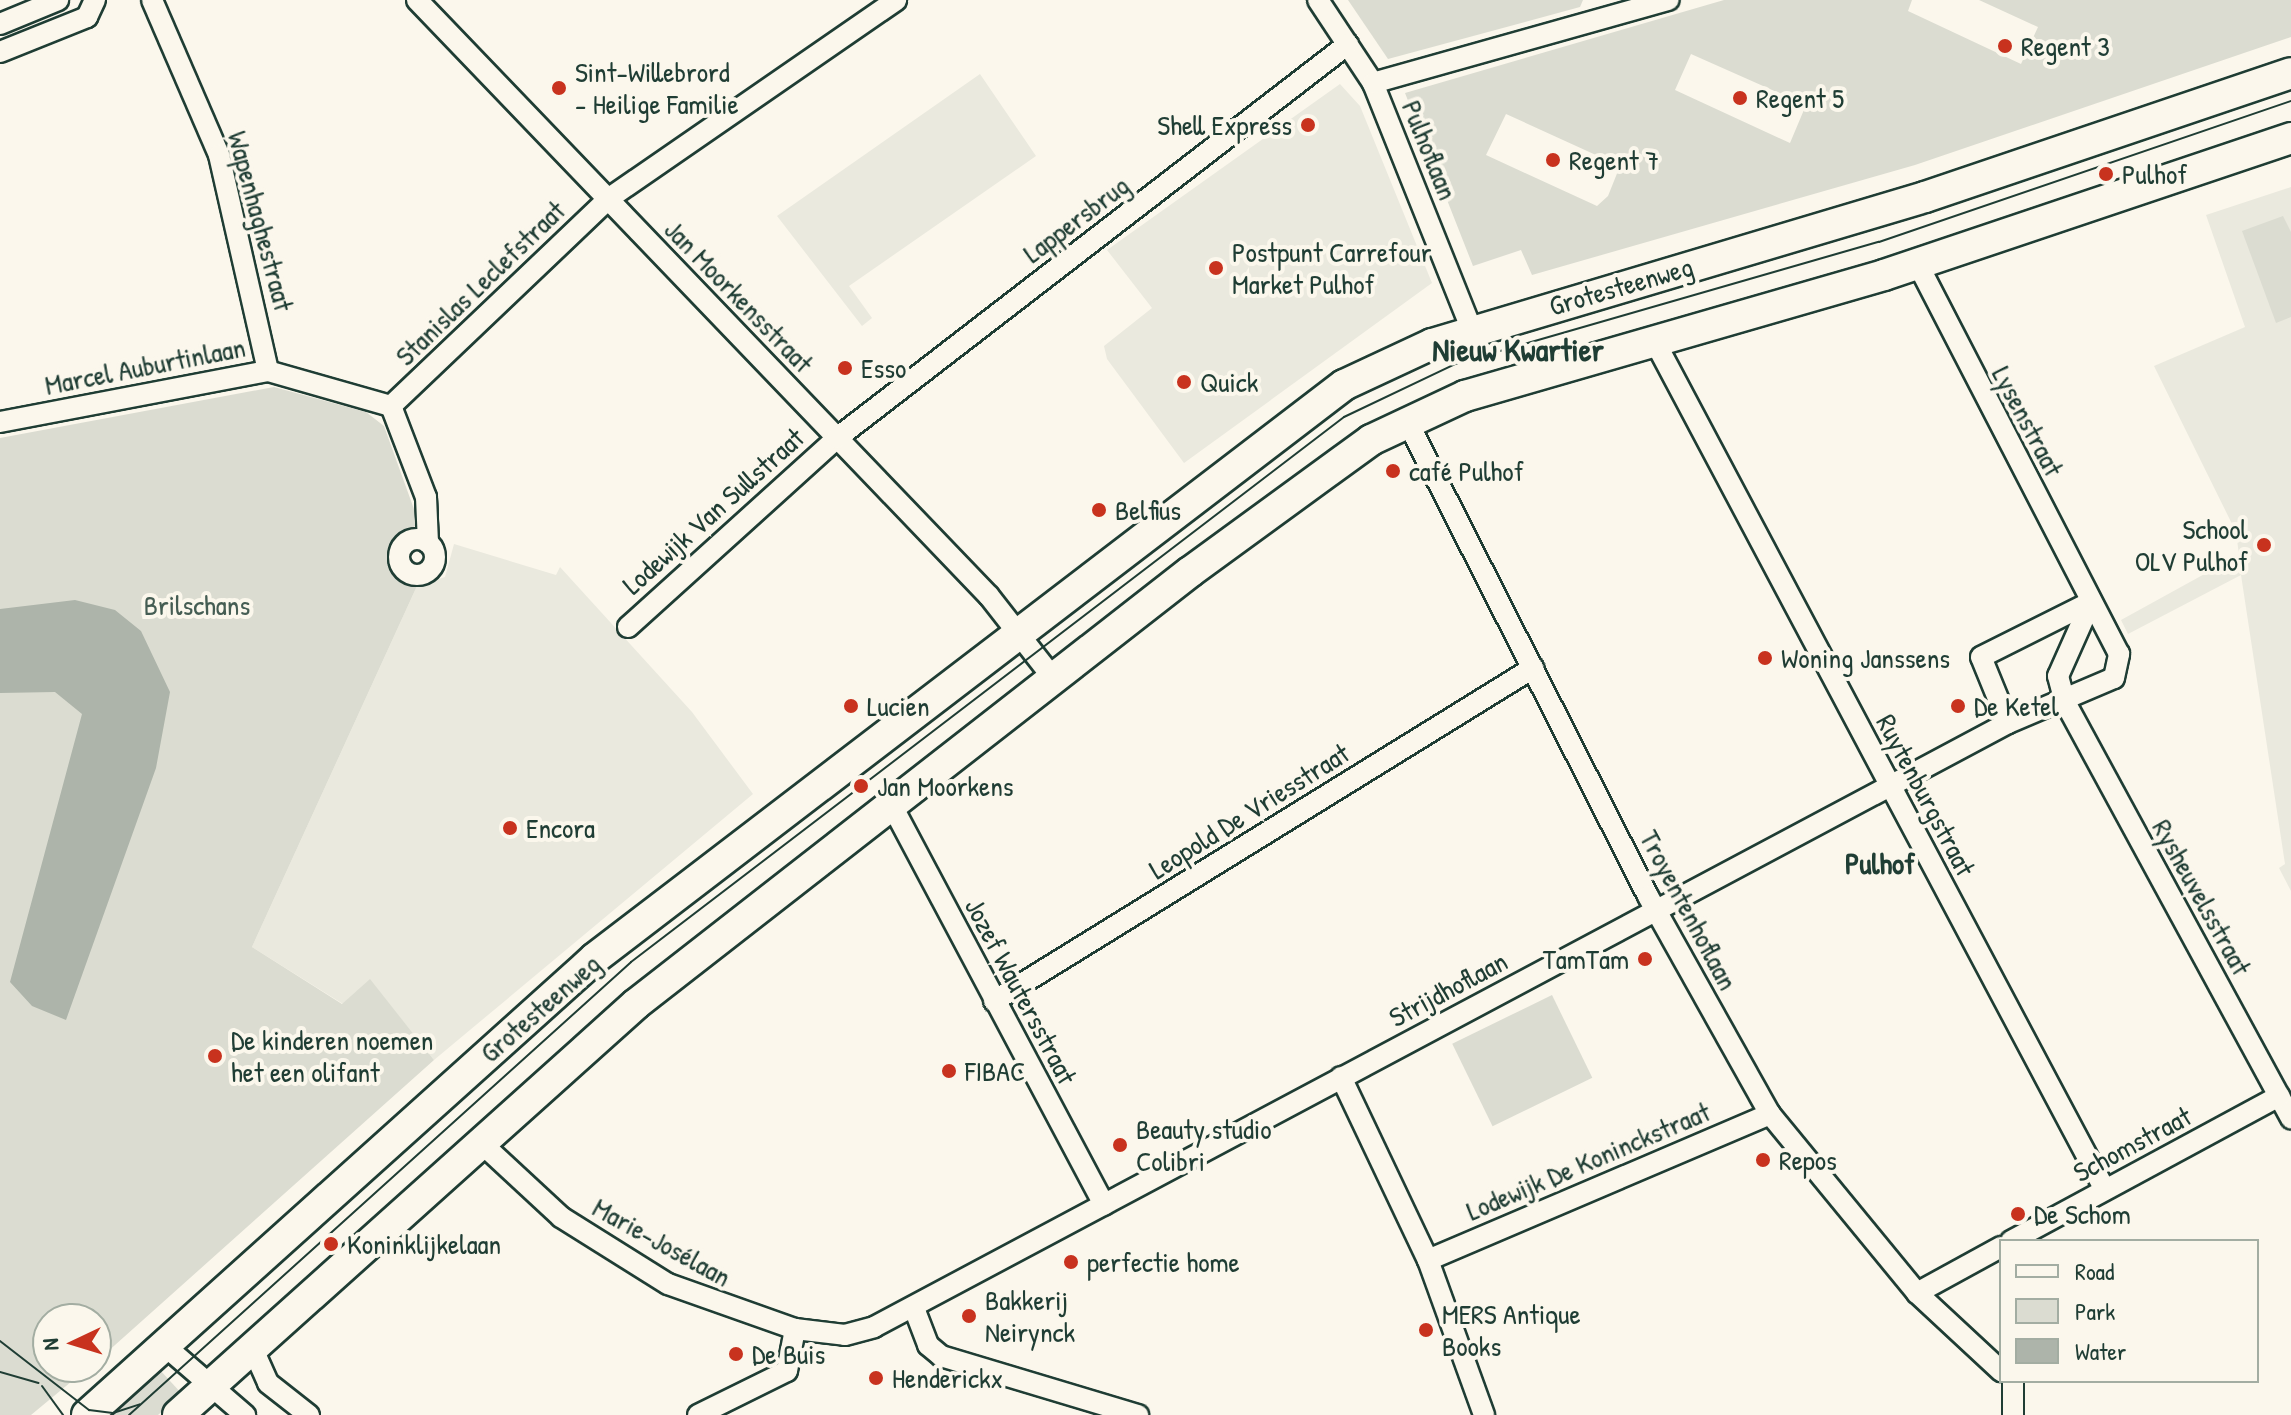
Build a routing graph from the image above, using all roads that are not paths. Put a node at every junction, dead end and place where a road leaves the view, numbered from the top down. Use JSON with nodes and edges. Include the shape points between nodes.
{"nodes":[{"id":1,"x":58,"y":0,"type":"edge"},
{"id":2,"x":95,"y":0,"type":"edge"},
{"id":3,"x":152,"y":0,"type":"edge"},
{"id":4,"x":417,"y":0,"type":"edge"},
{"id":5,"x":896,"y":0,"type":"edge"},
{"id":6,"x":1318,"y":0,"type":"edge"},
{"id":7,"x":1669,"y":0,"type":"edge"},
{"id":8,"x":1617,"y":8,"type":"edge"},
{"id":9,"x":0,"y":24,"type":"edge"},
{"id":10,"x":1348,"y":44,"type":"junction"},
{"id":11,"x":0,"y":52,"type":"edge"},
{"id":12,"x":2291,"y":73,"type":"edge"},
{"id":13,"x":1373,"y":83,"type":"junction"},
{"id":14,"x":2291,"y":138,"type":"edge"},
{"id":15,"x":608,"y":199,"type":"junction"},
{"id":16,"x":1918,"y":264,"type":"junction"},
{"id":17,"x":1472,"y":330,"type":"junction"},
{"id":18,"x":1654,"y":340,"type":"junction"},
{"id":19,"x":268,"y":371,"type":"junction"},
{"id":20,"x":391,"y":406,"type":"junction"},
{"id":21,"x":1407,"y":421,"type":"junction"},
{"id":22,"x":0,"y":422,"type":"edge"},
{"id":23,"x":837,"y":438,"type":"junction"},
{"id":24,"x":428,"y":543,"type":"dead end"},
{"id":25,"x":2091,"y":602,"type":"junction"},
{"id":26,"x":628,"y":627,"type":"dead end"},
{"id":27,"x":1018,"y":632,"type":"junction"},
{"id":28,"x":2119,"y":667,"type":"joint"},
{"id":29,"x":1533,"y":668,"type":"junction"},
{"id":30,"x":1053,"y":678,"type":"junction"},
{"id":31,"x":2065,"y":702,"type":"junction"},
{"id":32,"x":2008,"y":723,"type":"junction"},
{"id":33,"x":1889,"y":786,"type":"junction"},
{"id":34,"x":890,"y":802,"type":"junction"},
{"id":35,"x":1656,"y":911,"type":"junction"},
{"id":36,"x":994,"y":1001,"type":"junction"},
{"id":37,"x":1341,"y":1077,"type":"junction"},
{"id":38,"x":2279,"y":1096,"type":"junction"},
{"id":39,"x":1770,"y":1114,"type":"junction"},
{"id":40,"x":2291,"y":1119,"type":"edge"},
{"id":41,"x":479,"y":1141,"type":"junction"},
{"id":42,"x":2105,"y":1190,"type":"junction"},
{"id":43,"x":1104,"y":1205,"type":"junction"},
{"id":44,"x":2015,"y":1239,"type":"edge"},
{"id":45,"x":1999,"y":1248,"type":"edge"},
{"id":46,"x":1428,"y":1260,"type":"junction"},
{"id":47,"x":1917,"y":1293,"type":"junction"},
{"id":48,"x":914,"y":1308,"type":"junction"},
{"id":49,"x":795,"y":1329,"type":"junction"},
{"id":50,"x":165,"y":1346,"type":"junction"},
{"id":51,"x":253,"y":1349,"type":"junction"},
{"id":52,"x":1999,"y":1369,"type":"edge"},
{"id":53,"x":2013,"y":1383,"type":"edge"},
{"id":54,"x":211,"y":1387,"type":"junction"},
{"id":55,"x":87,"y":1415,"type":"edge"},
{"id":56,"x":178,"y":1415,"type":"edge"},
{"id":57,"x":245,"y":1415,"type":"edge"},
{"id":58,"x":309,"y":1415,"type":"edge"},
{"id":59,"x":698,"y":1415,"type":"edge"},
{"id":60,"x":1138,"y":1415,"type":"edge"},
{"id":61,"x":1484,"y":1415,"type":"edge"},
{"id":62,"x":2013,"y":1415,"type":"edge"}],
"edges":[{"from":1,"to":9,"type":"street"},
{"from":2,"to":11,"type":"street","via":[[87,17]]},
{"from":3,"to":19,"type":"street","name":"Wapenhaghestraat","via":[[219,155]]},
{"from":4,"to":15,"type":"street","name":"Jan Moorkensstraat"},
{"from":5,"to":15,"type":"street","name":"Stanislas Leclefstraat"},
{"from":6,"to":10,"type":"street","name":"Pulhoflaan"},
{"from":7,"to":8,"type":"street"},
{"from":8,"to":13,"type":"street"},
{"from":10,"to":13,"type":"street","name":"Pulhoflaan"},
{"from":10,"to":23,"type":"street","name":"Lappersbrug"},
{"from":12,"to":17,"type":"main road","name":"Grotesteenweg","via":[[1925,197]]},
{"from":13,"to":17,"type":"street","name":"Pulhoflaan"},
{"from":14,"to":16,"type":"main road"},
{"from":15,"to":20,"type":"street","name":"Stanislas Leclefstraat"},
{"from":15,"to":23,"type":"street","name":"Jan Moorkensstraat"},
{"from":16,"to":18,"type":"main road"},
{"from":16,"to":25,"type":"street","name":"Lysenstraat"},
{"from":17,"to":27,"type":"main road","name":"Grotesteenweg","via":[[1401,356],[1318,402]]},
{"from":18,"to":21,"type":"main road","via":[[1465,396]]},
{"from":18,"to":33,"type":"street","name":"Ruytenburgstraat"},
{"from":19,"to":20,"type":"street","name":"Marcel Auburtinlaan"},
{"from":19,"to":22,"type":"street","name":"Marcel Auburtinlaan"},
{"from":20,"to":24,"type":"street","via":[[426,497]]},
{"from":21,"to":29,"type":"street","name":"Troyentenhoflaan"},
{"from":21,"to":30,"type":"main road","via":[[1334,464]]},
{"from":23,"to":26,"type":"street","name":"Lodewijk Van Sullstraat"},
{"from":23,"to":27,"type":"street","name":"Jan Moorkensstraat"},
{"from":25,"to":28,"type":"street","name":"Lysenstraat"},
{"from":25,"to":31,"type":"street","via":[[2058,676]]},
{"from":25,"to":32,"type":"street","via":[[1981,657]]},
{"from":27,"to":30,"type":"street"},
{"from":27,"to":50,"type":"main road","name":"Grotesteenweg","via":[[582,970]]},
{"from":28,"to":31,"type":"street","name":"Strijdhoflaan","via":[[2114,678]]},
{"from":29,"to":35,"type":"street","name":"Troyentenhoflaan"},
{"from":29,"to":36,"type":"street","name":"Leopold De Vriesstraat"},
{"from":30,"to":34,"type":"main road"},
{"from":31,"to":32,"type":"street","name":"Strijdhoflaan"},
{"from":31,"to":38,"type":"street","name":"Rysheuvelsstraat"},
{"from":32,"to":33,"type":"street","name":"Strijdhoflaan"},
{"from":33,"to":35,"type":"street","name":"Strijdhoflaan"},
{"from":33,"to":42,"type":"street","name":"Ruytenburgstraat"},
{"from":34,"to":36,"type":"street","name":"Jozef Wautersstraat"},
{"from":34,"to":41,"type":"main road","via":[[636,1004]]},
{"from":35,"to":37,"type":"street","name":"Strijdhoflaan"},
{"from":35,"to":39,"type":"street","name":"Troyentenhoflaan"},
{"from":36,"to":43,"type":"street","name":"Jozef Wautersstraat"},
{"from":37,"to":43,"type":"street","name":"Strijdhoflaan"},
{"from":37,"to":46,"type":"street"},
{"from":38,"to":40,"type":"street","name":"Rysheuvelsstraat"},
{"from":38,"to":42,"type":"street","name":"Schomstraat"},
{"from":39,"to":46,"type":"street","name":"Lodewijk De Koninckstraat"},
{"from":39,"to":47,"type":"street","name":"Troyentenhoflaan"},
{"from":41,"to":49,"type":"street","name":"Marie-Josélaan","via":[[561,1217],[632,1264],[727,1311]]},
{"from":41,"to":51,"type":"main road"},
{"from":42,"to":44,"type":"street","name":"Schomstraat"},
{"from":43,"to":48,"type":"street","name":"Strijdhoflaan"},
{"from":45,"to":47,"type":"street"},
{"from":46,"to":61,"type":"street"},
{"from":47,"to":52,"type":"street","name":"Troyentenhoflaan"},
{"from":48,"to":49,"type":"street","name":"Marie-Josélaan","via":[[845,1335]]},
{"from":48,"to":60,"type":"street","via":[[928,1345],[941,1356]]},
{"from":49,"to":59,"type":"street","via":[[787,1371]]},
{"from":50,"to":54,"type":"street"},
{"from":50,"to":55,"type":"main road","name":"Grotesteenweg"},
{"from":51,"to":54,"type":"main road"},
{"from":51,"to":58,"type":"street","via":[[268,1383]]},
{"from":53,"to":62,"type":"street"},
{"from":54,"to":56,"type":"main road"},
{"from":54,"to":57,"type":"street"}]}
